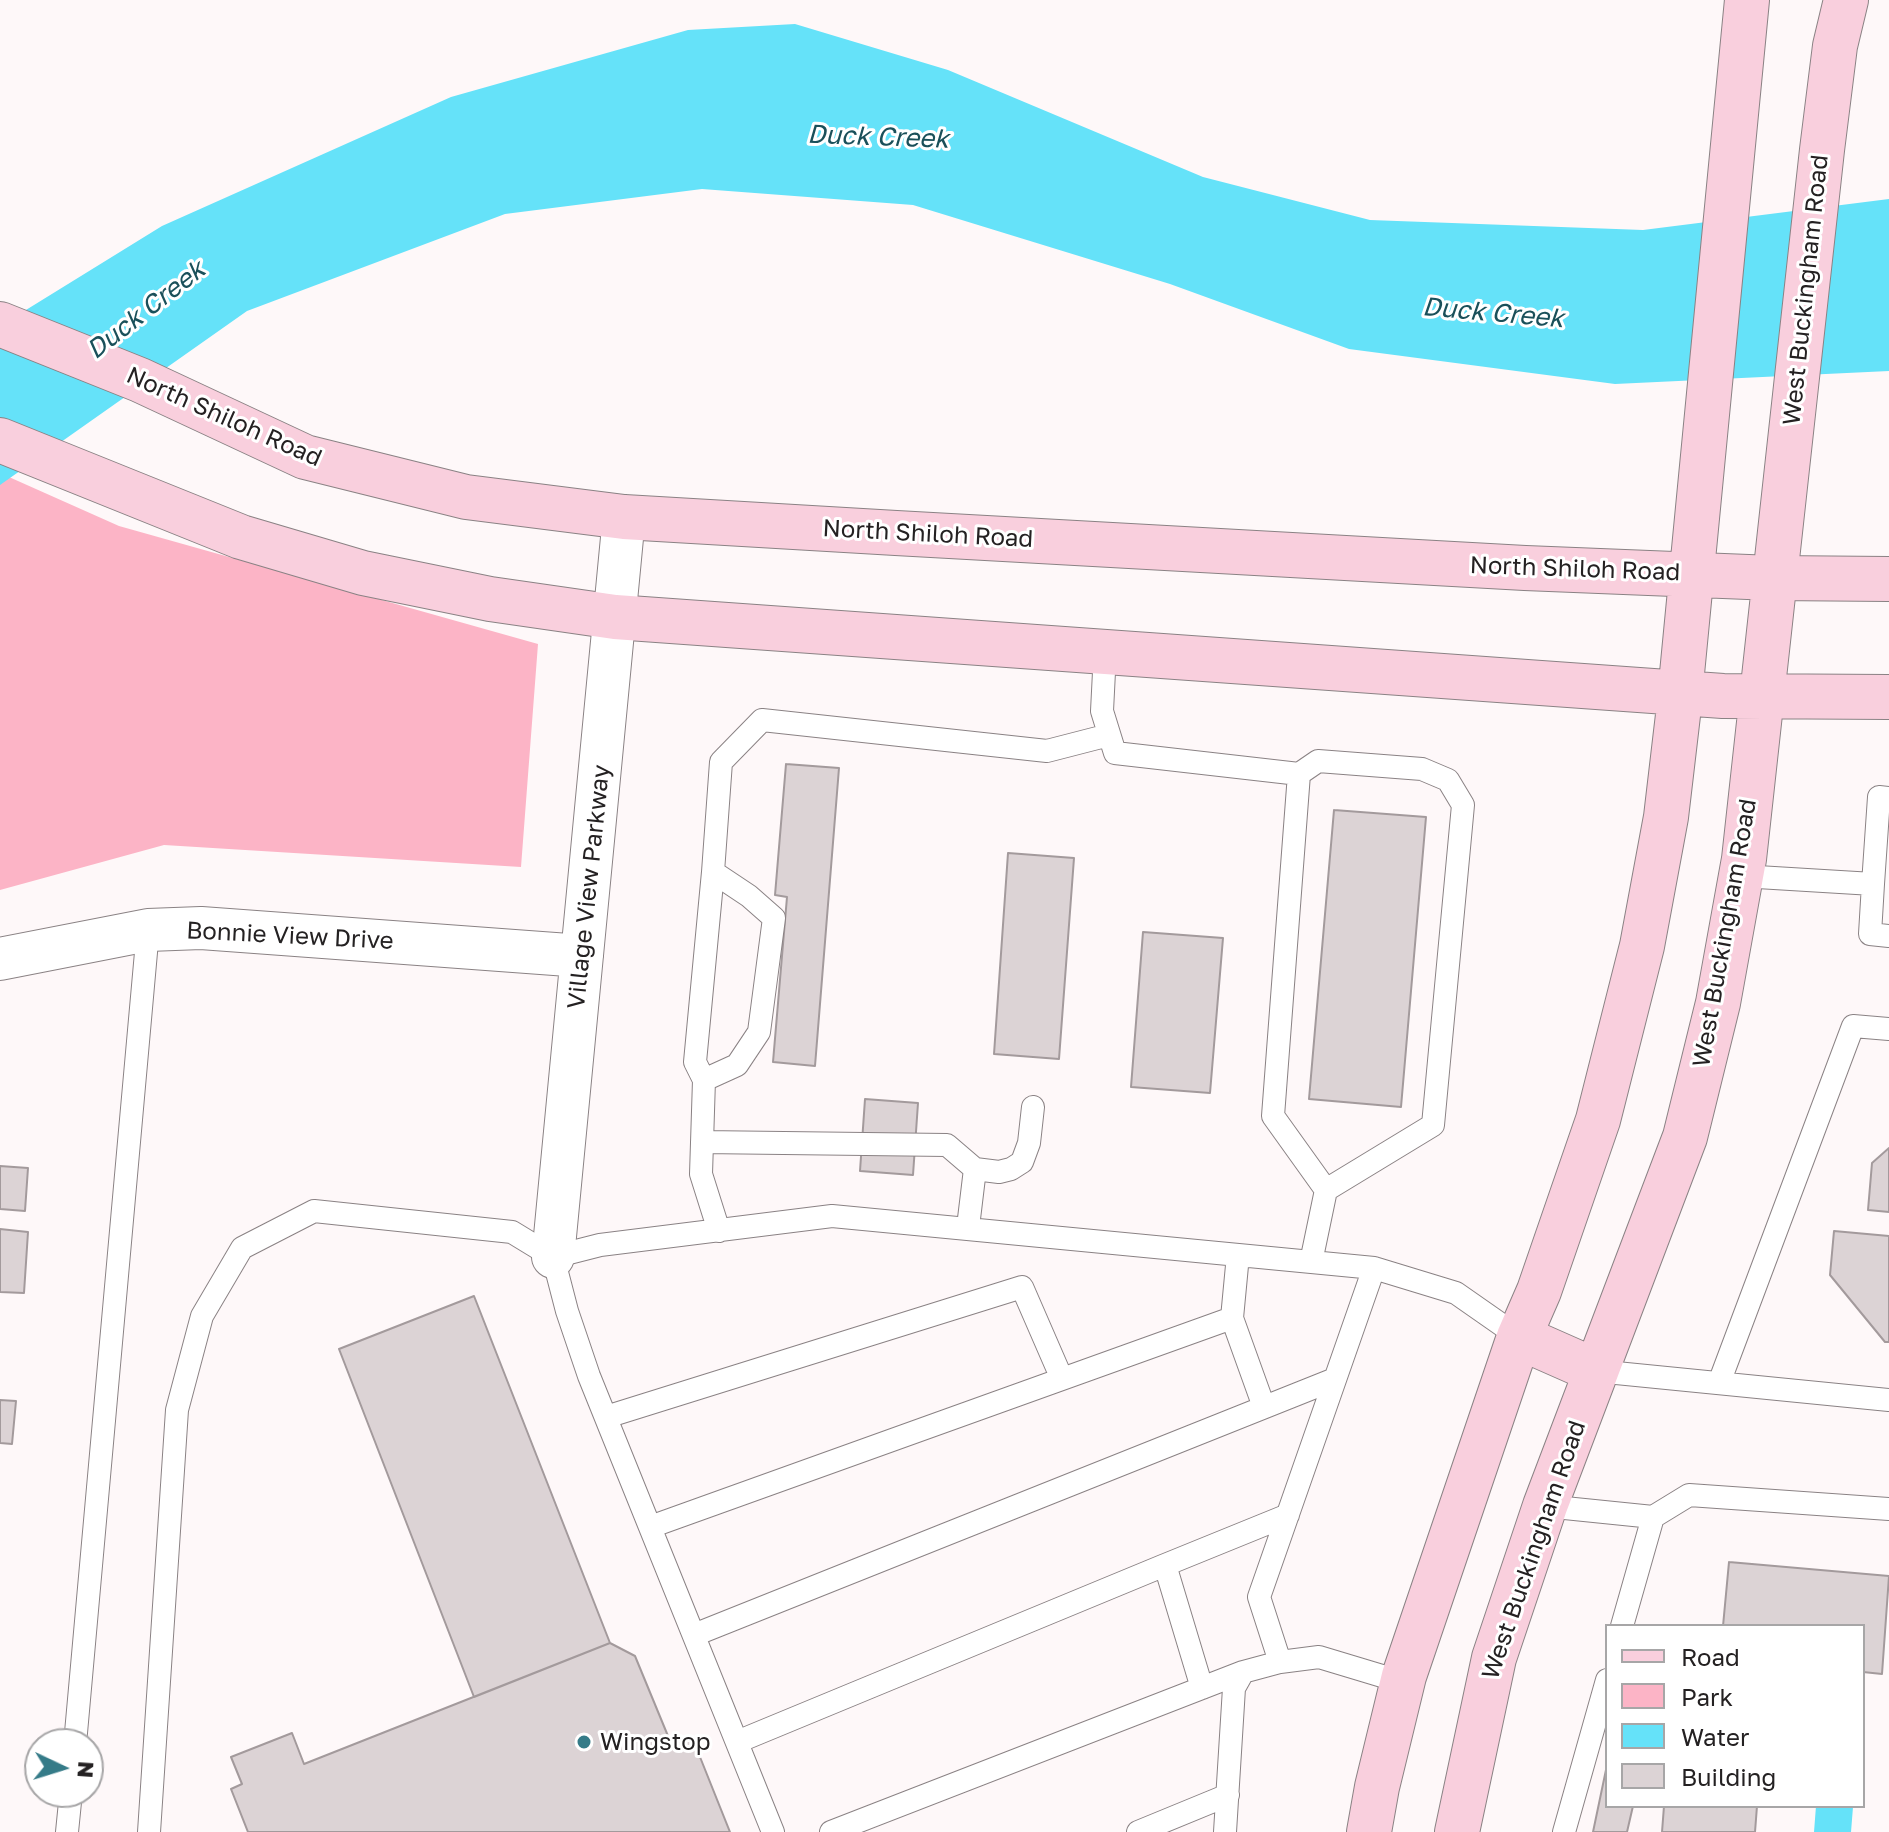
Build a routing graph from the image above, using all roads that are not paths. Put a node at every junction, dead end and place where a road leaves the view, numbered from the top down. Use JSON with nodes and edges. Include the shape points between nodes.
{"nodes":[{"id":1,"x":1747,"y":0,"type":"edge"},
{"id":2,"x":1846,"y":0,"type":"edge"},
{"id":3,"x":0,"y":324,"type":"edge"},
{"id":4,"x":0,"y":440,"type":"edge"},
{"id":5,"x":624,"y":517,"type":"junction"},
{"id":6,"x":1691,"y":573,"type":"junction"},
{"id":7,"x":1773,"y":578,"type":"junction"},
{"id":8,"x":1889,"y":579,"type":"edge"},
{"id":9,"x":615,"y":617,"type":"junction"},
{"id":10,"x":1105,"y":652,"type":"junction"},
{"id":11,"x":1680,"y":693,"type":"junction"},
{"id":12,"x":1762,"y":696,"type":"junction"},
{"id":13,"x":1889,"y":697,"type":"edge"},
{"id":14,"x":1109,"y":735,"type":"junction"},
{"id":15,"x":1299,"y":774,"type":"junction"},
{"id":16,"x":1889,"y":798,"type":"edge"},
{"id":17,"x":713,"y":872,"type":"junction"},
{"id":18,"x":1741,"y":876,"type":"junction"},
{"id":19,"x":1873,"y":884,"type":"junction"},
{"id":20,"x":148,"y":930,"type":"junction"},
{"id":21,"x":1889,"y":936,"type":"edge"},
{"id":22,"x":582,"y":956,"type":"junction"},
{"id":23,"x":0,"y":959,"type":"edge"},
{"id":24,"x":1889,"y":1029,"type":"edge"},
{"id":25,"x":704,"y":1080,"type":"junction"},
{"id":26,"x":1033,"y":1107,"type":"dead end"},
{"id":27,"x":702,"y":1142,"type":"junction"},
{"id":28,"x":975,"y":1169,"type":"junction"},
{"id":29,"x":1326,"y":1190,"type":"junction"},
{"id":30,"x":968,"y":1227,"type":"junction"},
{"id":31,"x":719,"y":1231,"type":"junction"},
{"id":32,"x":1238,"y":1255,"type":"junction"},
{"id":33,"x":553,"y":1257,"type":"junction"},
{"id":34,"x":1311,"y":1262,"type":"junction"},
{"id":35,"x":1374,"y":1268,"type":"junction"},
{"id":36,"x":1232,"y":1318,"type":"junction"},
{"id":37,"x":1519,"y":1337,"type":"junction"},
{"id":38,"x":1596,"y":1371,"type":"junction"},
{"id":39,"x":1062,"y":1379,"type":"junction"},
{"id":40,"x":1335,"y":1379,"type":"junction"},
{"id":41,"x":1719,"y":1383,"type":"junction"},
{"id":42,"x":1889,"y":1400,"type":"edge"},
{"id":43,"x":1264,"y":1407,"type":"junction"},
{"id":44,"x":606,"y":1417,"type":"junction"},
{"id":45,"x":1545,"y":1506,"type":"junction"},
{"id":46,"x":1889,"y":1509,"type":"edge"},
{"id":47,"x":1288,"y":1515,"type":"junction"},
{"id":48,"x":1653,"y":1517,"type":"junction"},
{"id":49,"x":650,"y":1527,"type":"junction"},
{"id":50,"x":1165,"y":1565,"type":"junction"},
{"id":51,"x":1623,"y":1624,"type":"edge"},
{"id":52,"x":694,"y":1635,"type":"junction"},
{"id":53,"x":1280,"y":1662,"type":"junction"},
{"id":54,"x":1243,"y":1672,"type":"junction"},
{"id":55,"x":1402,"y":1682,"type":"junction"},
{"id":56,"x":1605,"y":1687,"type":"edge"},
{"id":57,"x":1202,"y":1688,"type":"junction"},
{"id":58,"x":76,"y":1728,"type":"edge"},
{"id":59,"x":737,"y":1742,"type":"junction"},
{"id":60,"x":1228,"y":1795,"type":"junction"},
{"id":61,"x":69,"y":1808,"type":"edge"},
{"id":62,"x":67,"y":1832,"type":"edge"},
{"id":63,"x":149,"y":1832,"type":"edge"},
{"id":64,"x":773,"y":1832,"type":"edge"},
{"id":65,"x":831,"y":1832,"type":"edge"},
{"id":66,"x":1138,"y":1832,"type":"edge"},
{"id":67,"x":1225,"y":1832,"type":"edge"},
{"id":68,"x":1369,"y":1832,"type":"edge"},
{"id":69,"x":1457,"y":1832,"type":"edge"},
{"id":70,"x":1564,"y":1832,"type":"edge"}],
"edges":[{"from":1,"to":6,"type":"main road"},
{"from":2,"to":7,"type":"main road","name":"West Buckingham Road","via":[[1835,46]]},
{"from":3,"to":5,"type":"main road","name":"North Shiloh Road","via":[[140,380],[305,457],[466,497]]},
{"from":4,"to":9,"type":"main road","via":[[241,537],[363,573]]},
{"from":5,"to":6,"type":"main road","name":"North Shiloh Road"},
{"from":5,"to":9,"type":"street","name":"Village View Parkway"},
{"from":6,"to":7,"type":"main road","name":"North Shiloh Road"},
{"from":6,"to":11,"type":"main road"},
{"from":7,"to":8,"type":"main road","name":"North Shiloh Road"},
{"from":7,"to":12,"type":"main road","name":"West Buckingham Road"},
{"from":9,"to":10,"type":"main road"},
{"from":9,"to":22,"type":"street","name":"Village View Parkway"},
{"from":10,"to":11,"type":"main road"},
{"from":10,"to":14,"type":"lane","via":[[1102,711]]},
{"from":11,"to":12,"type":"main road"},
{"from":11,"to":37,"type":"main road","via":[[1666,817],[1635,975],[1598,1120]]},
{"from":12,"to":13,"type":"main road"},
{"from":12,"to":18,"type":"main road","name":"West Buckingham Road"},
{"from":14,"to":15,"type":"lane","via":[[1115,753]]},
{"from":14,"to":17,"type":"lane","via":[[1047,751],[762,720],[721,762]]},
{"from":15,"to":29,"type":"lane","via":[[1273,1116]]},
{"from":15,"to":29,"type":"lane","via":[[1318,761],[1422,769],[1448,780],[1463,805],[1433,1125]]},
{"from":16,"to":19,"type":"lane","via":[[1879,797]]},
{"from":17,"to":25,"type":"lane","via":[[695,1062]]},
{"from":17,"to":25,"type":"lane","via":[[774,918],[759,1032],[737,1065]]},
{"from":18,"to":19,"type":"lane"},
{"from":18,"to":38,"type":"main road","name":"West Buckingham Road","via":[[1718,1003],[1685,1137]]},
{"from":19,"to":21,"type":"lane","via":[[1870,934]]},
{"from":20,"to":22,"type":"street","name":"Bonnie View Drive","via":[[201,928]]},
{"from":20,"to":23,"type":"street","name":"Bonnie View Drive"},
{"from":20,"to":58,"type":"lane"},
{"from":22,"to":33,"type":"street","name":"Village View Parkway"},
{"from":24,"to":41,"type":"lane","via":[[1853,1026]]},
{"from":25,"to":27,"type":"lane"},
{"from":26,"to":28,"type":"lane","via":[[1022,1162],[999,1172]]},
{"from":27,"to":28,"type":"lane","via":[[947,1145]]},
{"from":27,"to":31,"type":"lane","via":[[701,1174]]},
{"from":28,"to":30,"type":"lane"},
{"from":29,"to":34,"type":"lane"},
{"from":30,"to":31,"type":"lane","via":[[832,1216]]},
{"from":30,"to":32,"type":"lane"},
{"from":31,"to":33,"type":"lane","via":[[600,1245]]},
{"from":32,"to":34,"type":"lane"},
{"from":32,"to":36,"type":"lane"},
{"from":33,"to":44,"type":"lane"},
{"from":33,"to":63,"type":"lane","via":[[512,1232],[314,1211],[242,1248],[202,1316],[177,1410]]},
{"from":34,"to":35,"type":"lane"},
{"from":35,"to":37,"type":"lane","via":[[1456,1293]]},
{"from":35,"to":40,"type":"lane"},
{"from":36,"to":39,"type":"lane"},
{"from":36,"to":43,"type":"lane"},
{"from":37,"to":38,"type":"main road"},
{"from":37,"to":55,"type":"main road"},
{"from":38,"to":41,"type":"lane"},
{"from":38,"to":45,"type":"main road","name":"West Buckingham Road"},
{"from":39,"to":44,"type":"lane","via":[[1022,1287]]},
{"from":39,"to":49,"type":"lane"},
{"from":40,"to":43,"type":"lane"},
{"from":40,"to":47,"type":"lane"},
{"from":41,"to":42,"type":"lane"},
{"from":43,"to":52,"type":"lane"},
{"from":44,"to":49,"type":"lane"},
{"from":45,"to":48,"type":"lane"},
{"from":45,"to":69,"type":"main road","name":"West Buckingham Road","via":[[1494,1658]]},
{"from":46,"to":48,"type":"lane","via":[[1689,1495]]},
{"from":47,"to":50,"type":"lane"},
{"from":47,"to":53,"type":"lane","via":[[1259,1597]]},
{"from":48,"to":51,"type":"lane"},
{"from":49,"to":52,"type":"lane"},
{"from":50,"to":57,"type":"lane"},
{"from":50,"to":59,"type":"lane"},
{"from":52,"to":59,"type":"lane"},
{"from":53,"to":54,"type":"lane"},
{"from":53,"to":55,"type":"lane","via":[[1319,1657]]},
{"from":54,"to":57,"type":"lane"},
{"from":54,"to":60,"type":"lane","via":[[1234,1688]]},
{"from":55,"to":68,"type":"main road"},
{"from":56,"to":70,"type":"lane"},
{"from":57,"to":65,"type":"lane"},
{"from":59,"to":64,"type":"lane"},
{"from":60,"to":66,"type":"lane"},
{"from":60,"to":67,"type":"lane"},
{"from":61,"to":62,"type":"lane"}]}
